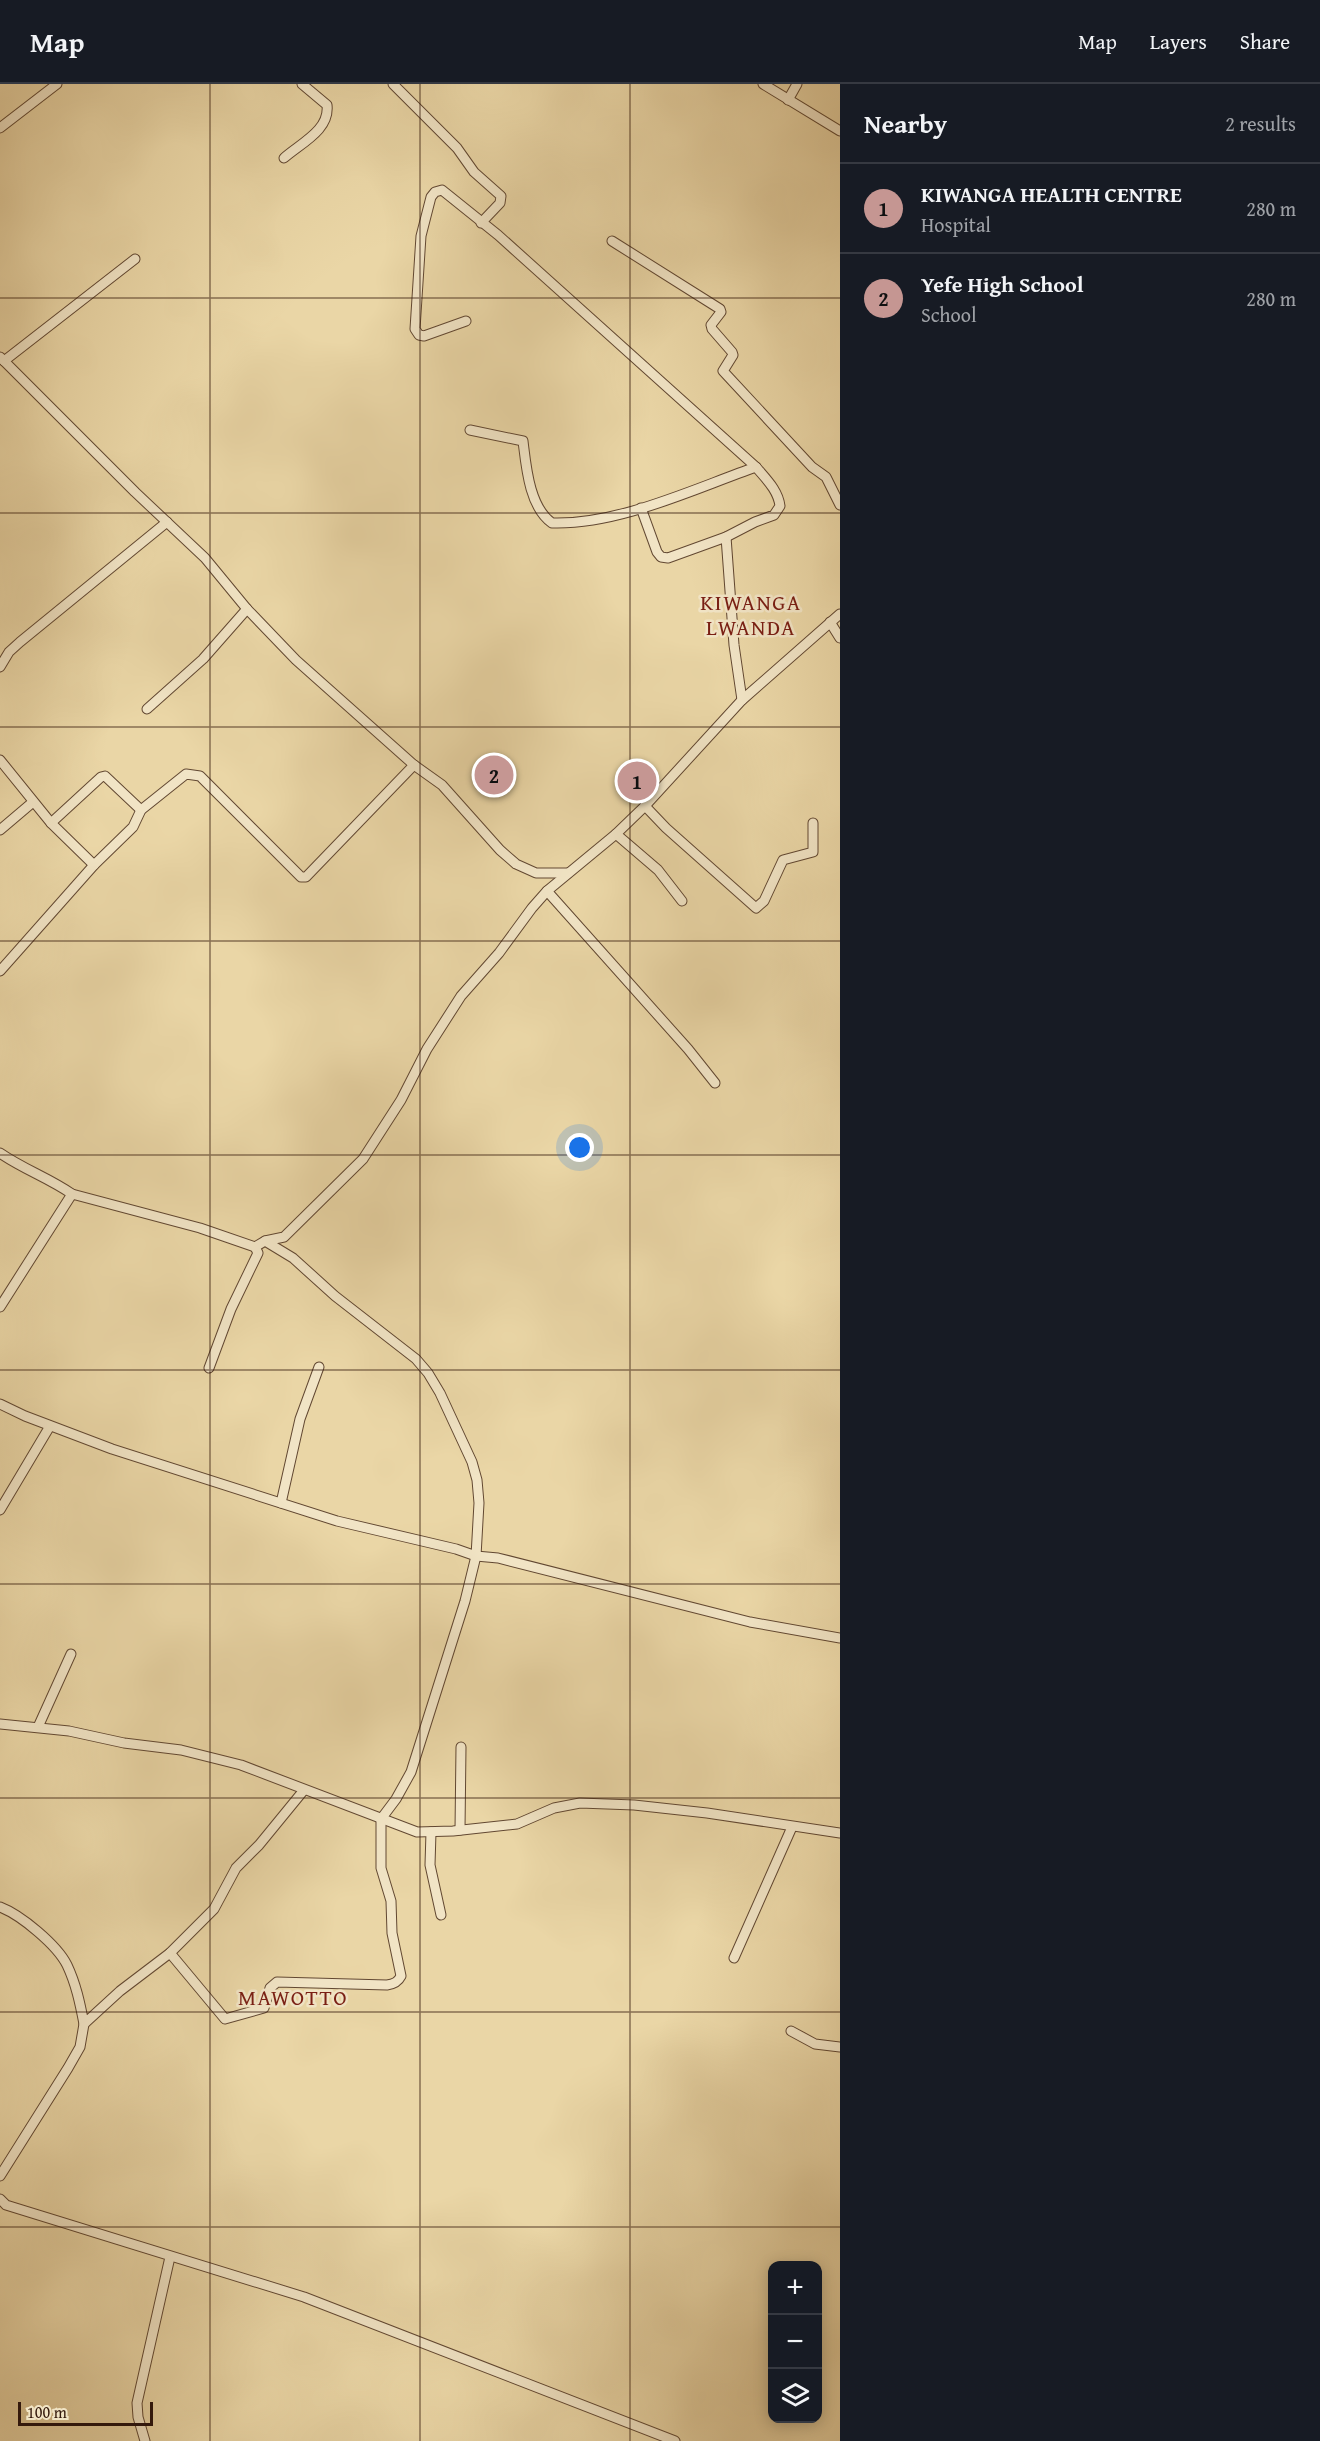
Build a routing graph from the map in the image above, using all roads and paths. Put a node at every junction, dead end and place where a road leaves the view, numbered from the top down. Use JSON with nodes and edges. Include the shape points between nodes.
{"nodes":[{"id":1,"x":57,"y":84,"type":"edge"},
{"id":2,"x":302,"y":84,"type":"edge"},
{"id":3,"x":393,"y":84,"type":"edge"},
{"id":4,"x":763,"y":84,"type":"edge"},
{"id":5,"x":797,"y":84,"type":"edge"},
{"id":6,"x":788,"y":100,"type":"junction"},
{"id":7,"x":0,"y":128,"type":"edge"},
{"id":8,"x":840,"y":131,"type":"edge"},
{"id":9,"x":284,"y":158,"type":"dead end"},
{"id":10,"x":481,"y":223,"type":"junction"},
{"id":11,"x":612,"y":241,"type":"dead end"},
{"id":12,"x":135,"y":259,"type":"dead end"},
{"id":13,"x":466,"y":321,"type":"dead end"},
{"id":14,"x":2,"y":359,"type":"edge"},
{"id":15,"x":470,"y":430,"type":"dead end"},
{"id":16,"x":756,"y":467,"type":"junction"},
{"id":17,"x":840,"y":505,"type":"edge"},
{"id":18,"x":641,"y":508,"type":"junction"},
{"id":19,"x":167,"y":522,"type":"junction"},
{"id":20,"x":726,"y":537,"type":"junction"},
{"id":21,"x":248,"y":609,"type":"junction"},
{"id":22,"x":840,"y":614,"type":"edge"},
{"id":23,"x":830,"y":622,"type":"junction"},
{"id":24,"x":840,"y":639,"type":"edge"},
{"id":25,"x":0,"y":667,"type":"edge"},
{"id":26,"x":742,"y":700,"type":"junction"},
{"id":27,"x":147,"y":709,"type":"dead end"},
{"id":28,"x":0,"y":760,"type":"edge"},
{"id":29,"x":414,"y":765,"type":"junction"},
{"id":30,"x":33,"y":802,"type":"junction"},
{"id":31,"x":645,"y":806,"type":"junction"},
{"id":32,"x":141,"y":810,"type":"junction"},
{"id":33,"x":51,"y":823,"type":"junction"},
{"id":34,"x":813,"y":823,"type":"dead end"},
{"id":35,"x":0,"y":830,"type":"edge"},
{"id":36,"x":616,"y":834,"type":"junction"},
{"id":37,"x":94,"y":865,"type":"junction"},
{"id":38,"x":568,"y":873,"type":"junction"},
{"id":39,"x":547,"y":891,"type":"junction"},
{"id":40,"x":682,"y":901,"type":"dead end"},
{"id":41,"x":0,"y":971,"type":"edge"},
{"id":42,"x":715,"y":1083,"type":"dead end"},
{"id":43,"x":0,"y":1153,"type":"edge"},
{"id":44,"x":72,"y":1194,"type":"junction"},
{"id":45,"x":265,"y":1241,"type":"junction"},
{"id":46,"x":255,"y":1246,"type":"junction"},
{"id":47,"x":0,"y":1307,"type":"edge"},
{"id":48,"x":319,"y":1367,"type":"dead end"},
{"id":49,"x":209,"y":1368,"type":"dead end"},
{"id":50,"x":0,"y":1404,"type":"edge"},
{"id":51,"x":50,"y":1426,"type":"junction"},
{"id":52,"x":281,"y":1503,"type":"junction"},
{"id":53,"x":0,"y":1510,"type":"edge"},
{"id":54,"x":476,"y":1556,"type":"junction"},
{"id":55,"x":840,"y":1638,"type":"edge"},
{"id":56,"x":71,"y":1654,"type":"dead end"},
{"id":57,"x":0,"y":1724,"type":"edge"},
{"id":58,"x":38,"y":1727,"type":"junction"},
{"id":59,"x":461,"y":1747,"type":"dead end"},
{"id":60,"x":304,"y":1790,"type":"junction"},
{"id":61,"x":381,"y":1819,"type":"junction"},
{"id":62,"x":792,"y":1827,"type":"junction"},
{"id":63,"x":460,"y":1830,"type":"junction"},
{"id":64,"x":430,"y":1832,"type":"junction"},
{"id":65,"x":840,"y":1833,"type":"edge"},
{"id":66,"x":0,"y":1907,"type":"edge"},
{"id":67,"x":441,"y":1914,"type":"dead end"},
{"id":68,"x":170,"y":1953,"type":"junction"},
{"id":69,"x":734,"y":1958,"type":"dead end"},
{"id":70,"x":84,"y":2024,"type":"junction"},
{"id":71,"x":791,"y":2031,"type":"dead end"},
{"id":72,"x":840,"y":2047,"type":"edge"},
{"id":73,"x":0,"y":2176,"type":"edge"},
{"id":74,"x":0,"y":2199,"type":"edge"},
{"id":75,"x":170,"y":2257,"type":"junction"},
{"id":76,"x":145,"y":2441,"type":"edge"},
{"id":77,"x":675,"y":2441,"type":"edge"}],
"edges":[{"from":1,"to":7,"type":"street"},
{"from":2,"to":9,"type":"street","via":[[327,105],[328,116],[323,126]]},
{"from":3,"to":10,"type":"street","via":[[501,196],[500,203]]},
{"from":4,"to":6,"type":"street"},
{"from":5,"to":6,"type":"street"},
{"from":6,"to":8,"type":"street"},
{"from":10,"to":13,"type":"street","via":[[442,190],[431,197],[421,236],[414,329],[424,336]]},
{"from":10,"to":16,"type":"street"},
{"from":11,"to":17,"type":"street","via":[[720,309],[712,329],[733,355],[723,371],[812,467],[826,477]]},
{"from":12,"to":14,"type":"street"},
{"from":14,"to":19,"type":"street"},
{"from":15,"to":18,"type":"street","via":[[523,441],[528,482],[546,519],[552,523],[574,523]]},
{"from":16,"to":18,"type":"street"},
{"from":16,"to":20,"type":"street","via":[[772,485],[779,510]]},
{"from":18,"to":20,"type":"street","via":[[661,557],[669,558]]},
{"from":19,"to":21,"type":"street","via":[[205,558]]},
{"from":19,"to":25,"type":"street","via":[[20,642]]},
{"from":20,"to":26,"type":"street"},
{"from":21,"to":27,"type":"street","via":[[203,659]]},
{"from":21,"to":29,"type":"street","via":[[296,660]]},
{"from":22,"to":23,"type":"street"},
{"from":23,"to":24,"type":"street"},
{"from":23,"to":26,"type":"street"},
{"from":26,"to":31,"type":"street"},
{"from":28,"to":30,"type":"street"},
{"from":29,"to":32,"type":"street","via":[[306,877],[301,877],[200,776],[186,774]]},
{"from":29,"to":38,"type":"street","via":[[442,785],[516,864],[536,873]]},
{"from":30,"to":33,"type":"street"},
{"from":30,"to":35,"type":"street"},
{"from":31,"to":34,"type":"street","via":[[756,908],[764,901],[783,860],[813,852]]},
{"from":31,"to":36,"type":"street"},
{"from":32,"to":33,"type":"street","via":[[105,776]]},
{"from":32,"to":37,"type":"street","via":[[133,827]]},
{"from":33,"to":37,"type":"street"},
{"from":36,"to":38,"type":"street"},
{"from":36,"to":40,"type":"street","via":[[658,870]]},
{"from":37,"to":41,"type":"street"},
{"from":38,"to":39,"type":"street"},
{"from":39,"to":42,"type":"street"},
{"from":39,"to":45,"type":"street","via":[[461,996],[363,1159],[284,1237]]},
{"from":43,"to":44,"type":"street"},
{"from":44,"to":46,"type":"street"},
{"from":44,"to":47,"type":"street"},
{"from":45,"to":46,"type":"street"},
{"from":45,"to":54,"type":"street","via":[[293,1258],[335,1296],[403,1347],[428,1373],[462,1438],[477,1480]]},
{"from":46,"to":49,"type":"street","via":[[258,1252]]},
{"from":48,"to":52,"type":"street","via":[[300,1419]]},
{"from":50,"to":51,"type":"street"},
{"from":51,"to":52,"type":"street"},
{"from":51,"to":53,"type":"street"},
{"from":52,"to":54,"type":"street"},
{"from":54,"to":55,"type":"street","via":[[498,1558],[750,1622]]},
{"from":54,"to":61,"type":"street","via":[[411,1772]]},
{"from":56,"to":58,"type":"street"},
{"from":57,"to":58,"type":"street"},
{"from":58,"to":60,"type":"street","via":[[181,1750],[241,1765]]},
{"from":59,"to":63,"type":"street"},
{"from":60,"to":61,"type":"street"},
{"from":60,"to":68,"type":"street","via":[[236,1868],[214,1909]]},
{"from":61,"to":64,"type":"street","via":[[417,1832]]},
{"from":61,"to":68,"type":"street","via":[[381,1868],[391,1901],[392,1933],[401,1976],[394,1984],[282,1981],[272,1985],[264,2008],[225,2019]]},
{"from":62,"to":63,"type":"street","via":[[697,1812],[580,1803],[554,1808],[517,1824]]},
{"from":62,"to":65,"type":"street"},
{"from":62,"to":69,"type":"street"},
{"from":63,"to":64,"type":"street"},
{"from":64,"to":67,"type":"street","via":[[430,1865]]},
{"from":66,"to":70,"type":"street","via":[[36,1930],[66,1962]]},
{"from":68,"to":70,"type":"street"},
{"from":70,"to":73,"type":"street","via":[[80,2047]]},
{"from":71,"to":72,"type":"street","via":[[815,2044]]},
{"from":74,"to":75,"type":"street","via":[[6,2205]]},
{"from":75,"to":76,"type":"street","via":[[137,2403]]},
{"from":75,"to":77,"type":"street","via":[[303,2297]]}]}
